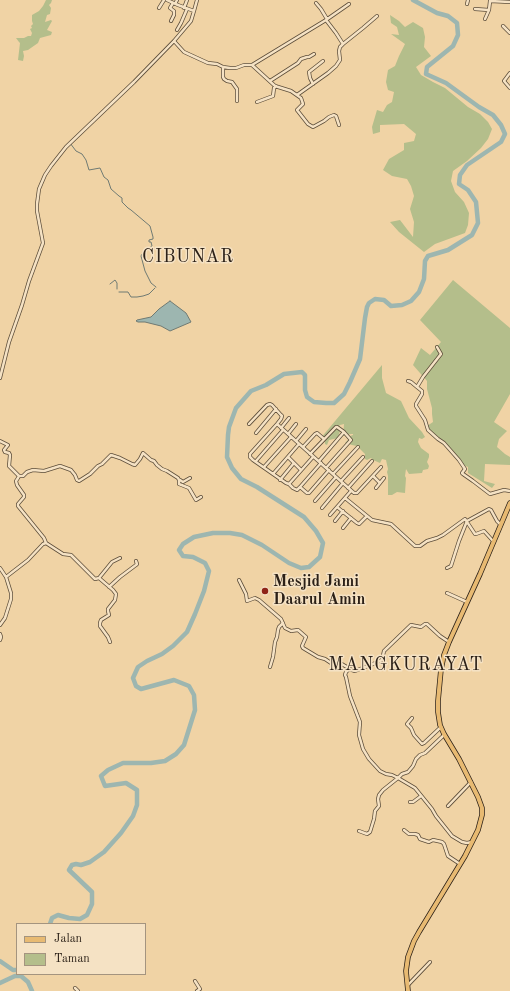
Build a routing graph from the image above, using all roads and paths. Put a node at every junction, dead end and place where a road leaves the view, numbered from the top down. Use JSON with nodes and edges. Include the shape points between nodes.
{"nodes":[{"id":1,"x":164,"y":0,"type":"edge"},
{"id":2,"x":168,"y":0,"type":"edge"},
{"id":3,"x":177,"y":0,"type":"edge"},
{"id":4,"x":187,"y":0,"type":"edge"},
{"id":5,"x":197,"y":0,"type":"edge"},
{"id":6,"x":468,"y":0,"type":"edge"},
{"id":7,"x":490,"y":0,"type":"edge"},
{"id":8,"x":316,"y":2,"type":"dead end"},
{"id":9,"x":510,"y":2,"type":"edge"},
{"id":10,"x":174,"y":4,"type":"junction"},
{"id":11,"x":349,"y":4,"type":"dead end"},
{"id":12,"x":467,"y":4,"type":"dead end"},
{"id":13,"x":159,"y":8,"type":"dead end"},
{"id":14,"x":170,"y":8,"type":"junction"},
{"id":15,"x":186,"y":8,"type":"junction"},
{"id":16,"x":475,"y":9,"type":"dead end"},
{"id":17,"x":489,"y":10,"type":"junction"},
{"id":18,"x":166,"y":12,"type":"dead end"},
{"id":19,"x":194,"y":12,"type":"junction"},
{"id":20,"x":377,"y":16,"type":"dead end"},
{"id":21,"x":485,"y":19,"type":"dead end"},
{"id":22,"x":326,"y":20,"type":"junction"},
{"id":23,"x":171,"y":21,"type":"dead end"},
{"id":24,"x":503,"y":26,"type":"dead end"},
{"id":25,"x":177,"y":30,"type":"dead end"},
{"id":26,"x":510,"y":33,"type":"edge"},
{"id":27,"x":174,"y":41,"type":"junction"},
{"id":28,"x":343,"y":44,"type":"junction"},
{"id":29,"x":314,"y":54,"type":"dead end"},
{"id":30,"x":323,"y":61,"type":"dead end"},
{"id":31,"x":252,"y":65,"type":"junction"},
{"id":32,"x":223,"y":67,"type":"junction"},
{"id":33,"x":510,"y":73,"type":"edge"},
{"id":34,"x":270,"y":81,"type":"junction"},
{"id":35,"x":313,"y":84,"type":"junction"},
{"id":36,"x":276,"y":86,"type":"junction"},
{"id":37,"x":510,"y":88,"type":"edge"},
{"id":38,"x":297,"y":95,"type":"junction"},
{"id":39,"x":237,"y":101,"type":"dead end"},
{"id":40,"x":258,"y":102,"type":"dead end"},
{"id":41,"x":339,"y":125,"type":"dead end"},
{"id":42,"x":437,"y":347,"type":"dead end"},
{"id":43,"x":0,"y":378,"type":"edge"},
{"id":44,"x":408,"y":381,"type":"dead end"},
{"id":45,"x":417,"y":386,"type":"junction"},
{"id":46,"x":276,"y":409,"type":"junction"},
{"id":47,"x":289,"y":418,"type":"dead end"},
{"id":48,"x":248,"y":424,"type":"dead end"},
{"id":49,"x":277,"y":424,"type":"junction"},
{"id":50,"x":296,"y":424,"type":"dead end"},
{"id":51,"x":282,"y":429,"type":"junction"},
{"id":52,"x":306,"y":429,"type":"dead end"},
{"id":53,"x":256,"y":432,"type":"dead end"},
{"id":54,"x":344,"y":432,"type":"junction"},
{"id":55,"x":288,"y":434,"type":"junction"},
{"id":56,"x":291,"y":437,"type":"junction"},
{"id":57,"x":324,"y":439,"type":"junction"},
{"id":58,"x":0,"y":441,"type":"edge"},
{"id":59,"x":296,"y":441,"type":"junction"},
{"id":60,"x":299,"y":444,"type":"junction"},
{"id":61,"x":303,"y":447,"type":"junction"},
{"id":62,"x":358,"y":448,"type":"dead end"},
{"id":63,"x":5,"y":451,"type":"junction"},
{"id":64,"x":0,"y":453,"type":"edge"},
{"id":65,"x":310,"y":454,"type":"junction"},
{"id":66,"x":313,"y":456,"type":"junction"},
{"id":67,"x":288,"y":457,"type":"junction"},
{"id":68,"x":362,"y":457,"type":"dead end"},
{"id":69,"x":256,"y":461,"type":"junction"},
{"id":70,"x":372,"y":461,"type":"dead end"},
{"id":71,"x":320,"y":462,"type":"junction"},
{"id":72,"x":294,"y":463,"type":"junction"},
{"id":73,"x":264,"y":467,"type":"junction"},
{"id":74,"x":381,"y":467,"type":"dead end"},
{"id":75,"x":327,"y":469,"type":"junction"},
{"id":76,"x":301,"y":470,"type":"junction"},
{"id":77,"x":273,"y":474,"type":"junction"},
{"id":78,"x":19,"y":476,"type":"junction"},
{"id":79,"x":335,"y":476,"type":"junction"},
{"id":80,"x":373,"y":476,"type":"junction"},
{"id":81,"x":190,"y":478,"type":"dead end"},
{"id":82,"x":384,"y":478,"type":"dead end"},
{"id":83,"x":179,"y":479,"type":"junction"},
{"id":84,"x":280,"y":480,"type":"junction"},
{"id":85,"x":342,"y":482,"type":"junction"},
{"id":86,"x":380,"y":483,"type":"junction"},
{"id":87,"x":289,"y":484,"type":"junction"},
{"id":88,"x":300,"y":487,"type":"junction"},
{"id":89,"x":348,"y":488,"type":"junction"},
{"id":90,"x":376,"y":488,"type":"dead end"},
{"id":91,"x":351,"y":491,"type":"junction"},
{"id":92,"x":510,"y":491,"type":"edge"},
{"id":93,"x":201,"y":497,"type":"dead end"},
{"id":94,"x":345,"y":498,"type":"junction"},
{"id":95,"x":315,"y":501,"type":"dead end"},
{"id":96,"x":510,"y":503,"type":"edge"},
{"id":97,"x":337,"y":507,"type":"junction"},
{"id":98,"x":322,"y":508,"type":"dead end"},
{"id":99,"x":343,"y":511,"type":"junction"},
{"id":100,"x":505,"y":514,"type":"junction"},
{"id":101,"x":330,"y":515,"type":"dead end"},
{"id":102,"x":367,"y":516,"type":"junction"},
{"id":103,"x":510,"y":517,"type":"edge"},
{"id":104,"x":351,"y":518,"type":"junction"},
{"id":105,"x":335,"y":521,"type":"dead end"},
{"id":106,"x":467,"y":522,"type":"junction"},
{"id":107,"x":501,"y":525,"type":"junction"},
{"id":108,"x":343,"y":528,"type":"dead end"},
{"id":109,"x":494,"y":541,"type":"junction"},
{"id":110,"x":46,"y":543,"type":"junction"},
{"id":111,"x":120,"y":558,"type":"dead end"},
{"id":112,"x":136,"y":562,"type":"dead end"},
{"id":113,"x":0,"y":568,"type":"edge"},
{"id":114,"x":447,"y":568,"type":"dead end"},
{"id":115,"x":6,"y":577,"type":"junction"},
{"id":116,"x":99,"y":578,"type":"junction"},
{"id":117,"x":239,"y":580,"type":"dead end"},
{"id":118,"x":109,"y":587,"type":"junction"},
{"id":119,"x":447,"y":593,"type":"dead end"},
{"id":120,"x":467,"y":602,"type":"junction"},
{"id":121,"x":284,"y":623,"type":"junction"},
{"id":122,"x":0,"y":626,"type":"edge"},
{"id":123,"x":0,"y":634,"type":"edge"},
{"id":124,"x":0,"y":640,"type":"edge"},
{"id":125,"x":110,"y":642,"type":"dead end"},
{"id":126,"x":448,"y":642,"type":"junction"},
{"id":127,"x":270,"y":667,"type":"dead end"},
{"id":128,"x":349,"y":669,"type":"junction"},
{"id":129,"x":412,"y":718,"type":"dead end"},
{"id":130,"x":441,"y":727,"type":"junction"},
{"id":131,"x":444,"y":734,"type":"junction"},
{"id":132,"x":398,"y":778,"type":"junction"},
{"id":133,"x":471,"y":782,"type":"junction"},
{"id":134,"x":421,"y":796,"type":"junction"},
{"id":135,"x":410,"y":802,"type":"dead end"},
{"id":136,"x":448,"y":806,"type":"dead end"},
{"id":137,"x":404,"y":830,"type":"dead end"},
{"id":138,"x":359,"y":831,"type":"dead end"},
{"id":139,"x":473,"y":842,"type":"junction"},
{"id":140,"x":460,"y":864,"type":"junction"},
{"id":141,"x":430,"y":962,"type":"dead end"},
{"id":142,"x":195,"y":981,"type":"dead end"},
{"id":143,"x":408,"y":985,"type":"junction"},
{"id":144,"x":75,"y":988,"type":"dead end"},
{"id":145,"x":199,"y":990,"type":"edge"},
{"id":146,"x":78,"y":991,"type":"edge"},
{"id":147,"x":408,"y":991,"type":"edge"}],
"edges":[{"from":1,"to":13,"type":"street"},
{"from":2,"to":10,"type":"street"},
{"from":3,"to":10,"type":"street"},
{"from":4,"to":15,"type":"street"},
{"from":5,"to":19,"type":"street"},
{"from":6,"to":12,"type":"street"},
{"from":7,"to":9,"type":"street"},
{"from":7,"to":17,"type":"street"},
{"from":8,"to":22,"type":"street"},
{"from":10,"to":14,"type":"street"},
{"from":10,"to":15,"type":"street"},
{"from":11,"to":22,"type":"street"},
{"from":14,"to":18,"type":"street"},
{"from":14,"to":23,"type":"street","via":[[174,11]]},
{"from":15,"to":19,"type":"street"},
{"from":15,"to":25,"type":"street"},
{"from":16,"to":17,"type":"street"},
{"from":17,"to":21,"type":"street"},
{"from":19,"to":27,"type":"street","via":[[191,21]]},
{"from":20,"to":28,"type":"street"},
{"from":22,"to":28,"type":"street"},
{"from":22,"to":31,"type":"street"},
{"from":24,"to":26,"type":"street"},
{"from":27,"to":32,"type":"street","via":[[184,52]]},
{"from":27,"to":43,"type":"street","via":[[70,143],[45,175],[36,204],[43,243],[9,342]]},
{"from":28,"to":35,"type":"street","via":[[339,51],[339,63]]},
{"from":29,"to":34,"type":"street","via":[[301,59]]},
{"from":30,"to":35,"type":"street","via":[[310,72]]},
{"from":31,"to":32,"type":"street"},
{"from":31,"to":34,"type":"street"},
{"from":32,"to":39,"type":"street","via":[[224,79],[232,82],[237,88]]},
{"from":33,"to":37,"type":"street","via":[[504,81]]},
{"from":34,"to":36,"type":"street"},
{"from":35,"to":38,"type":"street"},
{"from":36,"to":38,"type":"street"},
{"from":36,"to":40,"type":"street","via":[[272,96]]},
{"from":38,"to":41,"type":"street","via":[[303,104],[297,110],[308,124],[313,127],[334,115]]},
{"from":42,"to":45,"type":"street","via":[[441,354]]},
{"from":44,"to":45,"type":"street"},
{"from":45,"to":92,"type":"street","via":[[422,394],[416,406],[427,428],[459,460],[465,469],[462,473],[490,494]]},
{"from":46,"to":48,"type":"street","via":[[270,404],[267,405]]},
{"from":46,"to":49,"type":"street","via":[[282,416]]},
{"from":46,"to":53,"type":"street"},
{"from":47,"to":51,"type":"street"},
{"from":49,"to":51,"type":"street"},
{"from":49,"to":69,"type":"street","via":[[250,454]]},
{"from":50,"to":55,"type":"street"},
{"from":51,"to":55,"type":"street"},
{"from":51,"to":69,"type":"street"},
{"from":52,"to":59,"type":"street"},
{"from":54,"to":57,"type":"street","via":[[336,427]]},
{"from":54,"to":71,"type":"street"},
{"from":54,"to":75,"type":"street","via":[[351,440]]},
{"from":55,"to":56,"type":"street"},
{"from":56,"to":59,"type":"street"},
{"from":56,"to":73,"type":"street"},
{"from":57,"to":61,"type":"street","via":[[317,433]]},
{"from":57,"to":65,"type":"street"},
{"from":58,"to":63,"type":"street","via":[[8,445]]},
{"from":59,"to":60,"type":"street"},
{"from":60,"to":61,"type":"street"},
{"from":60,"to":67,"type":"street"},
{"from":61,"to":65,"type":"street"},
{"from":62,"to":79,"type":"street"},
{"from":63,"to":64,"type":"street"},
{"from":63,"to":78,"type":"street","via":[[10,455],[9,466]]},
{"from":65,"to":66,"type":"street"},
{"from":66,"to":71,"type":"street"},
{"from":66,"to":76,"type":"street"},
{"from":67,"to":72,"type":"street"},
{"from":67,"to":77,"type":"street"},
{"from":68,"to":85,"type":"street"},
{"from":69,"to":73,"type":"street"},
{"from":70,"to":89,"type":"street"},
{"from":71,"to":75,"type":"street"},
{"from":71,"to":88,"type":"street"},
{"from":72,"to":76,"type":"street"},
{"from":72,"to":84,"type":"street"},
{"from":73,"to":77,"type":"street"},
{"from":74,"to":80,"type":"street"},
{"from":75,"to":79,"type":"street"},
{"from":75,"to":88,"type":"street","via":[[309,493]]},
{"from":76,"to":87,"type":"street"},
{"from":77,"to":84,"type":"street"},
{"from":78,"to":83,"type":"street","via":[[33,470],[44,471],[60,466],[71,470],[79,481],[111,455],[135,465],[143,453]]},
{"from":78,"to":110,"type":"street","via":[[16,483],[24,497],[18,506]]},
{"from":79,"to":85,"type":"street"},
{"from":79,"to":95,"type":"street"},
{"from":80,"to":86,"type":"street"},
{"from":80,"to":91,"type":"street","via":[[357,493]]},
{"from":81,"to":83,"type":"street","via":[[183,482]]},
{"from":82,"to":86,"type":"street"},
{"from":83,"to":93,"type":"street","via":[[179,484],[190,489],[196,500]]},
{"from":84,"to":87,"type":"street"},
{"from":85,"to":89,"type":"street"},
{"from":85,"to":98,"type":"street"},
{"from":86,"to":90,"type":"street"},
{"from":87,"to":88,"type":"street","via":[[297,490]]},
{"from":89,"to":91,"type":"street"},
{"from":91,"to":94,"type":"street"},
{"from":94,"to":97,"type":"street"},
{"from":94,"to":102,"type":"street"},
{"from":96,"to":100,"type":"main road"},
{"from":97,"to":99,"type":"street"},
{"from":97,"to":101,"type":"street"},
{"from":99,"to":104,"type":"street"},
{"from":99,"to":105,"type":"street"},
{"from":100,"to":103,"type":"street"},
{"from":100,"to":107,"type":"main road"},
{"from":102,"to":104,"type":"street","via":[[359,524]]},
{"from":102,"to":106,"type":"street","via":[[372,520],[391,524],[414,546],[420,546],[443,535],[465,519]]},
{"from":104,"to":108,"type":"street"},
{"from":106,"to":107,"type":"street","via":[[491,510]]},
{"from":106,"to":109,"type":"street","via":[[475,534],[484,531]]},
{"from":106,"to":114,"type":"street","via":[[452,566]]},
{"from":107,"to":109,"type":"main road"},
{"from":109,"to":120,"type":"main road"},
{"from":110,"to":115,"type":"street"},
{"from":110,"to":116,"type":"street","via":[[63,554],[71,555],[95,579]]},
{"from":111,"to":116,"type":"street","via":[[112,562]]},
{"from":112,"to":118,"type":"street","via":[[136,565]]},
{"from":113,"to":115,"type":"street"},
{"from":115,"to":122,"type":"street","via":[[12,594]]},
{"from":116,"to":118,"type":"street"},
{"from":117,"to":121,"type":"street","via":[[247,601],[254,598],[259,600]]},
{"from":118,"to":125,"type":"street","via":[[116,597],[108,609],[109,615],[101,620],[100,626]]},
{"from":119,"to":120,"type":"street"},
{"from":120,"to":126,"type":"main road"},
{"from":121,"to":127,"type":"street","via":[[278,630]]},
{"from":121,"to":128,"type":"street","via":[[289,631],[298,630],[306,637],[303,648],[331,663],[340,663]]},
{"from":123,"to":124,"type":"street"},
{"from":126,"to":128,"type":"street","via":[[427,624],[421,627],[411,625],[384,651],[381,661],[355,671]]},
{"from":126,"to":130,"type":"main road","via":[[441,669],[438,701]]},
{"from":128,"to":132,"type":"street","via":[[345,675],[360,722],[359,735],[363,749],[368,759],[383,773]]},
{"from":129,"to":130,"type":"street","via":[[408,724],[422,744]]},
{"from":130,"to":131,"type":"main road"},
{"from":131,"to":132,"type":"street","via":[[416,759],[408,772]]},
{"from":131,"to":133,"type":"main road"},
{"from":132,"to":134,"type":"street"},
{"from":132,"to":138,"type":"street","via":[[379,795],[379,806],[375,811],[370,832],[367,834]]},
{"from":133,"to":136,"type":"street"},
{"from":133,"to":139,"type":"main road","via":[[482,808]]},
{"from":134,"to":135,"type":"street"},
{"from":134,"to":139,"type":"street","via":[[452,836],[464,843]]},
{"from":137,"to":140,"type":"street","via":[[429,842],[442,842],[448,856]]},
{"from":139,"to":140,"type":"main road"},
{"from":140,"to":143,"type":"main road","via":[[414,941],[406,971]]},
{"from":141,"to":143,"type":"street"},
{"from":142,"to":145,"type":"street"},
{"from":143,"to":147,"type":"main road"},
{"from":144,"to":146,"type":"street"}]}
